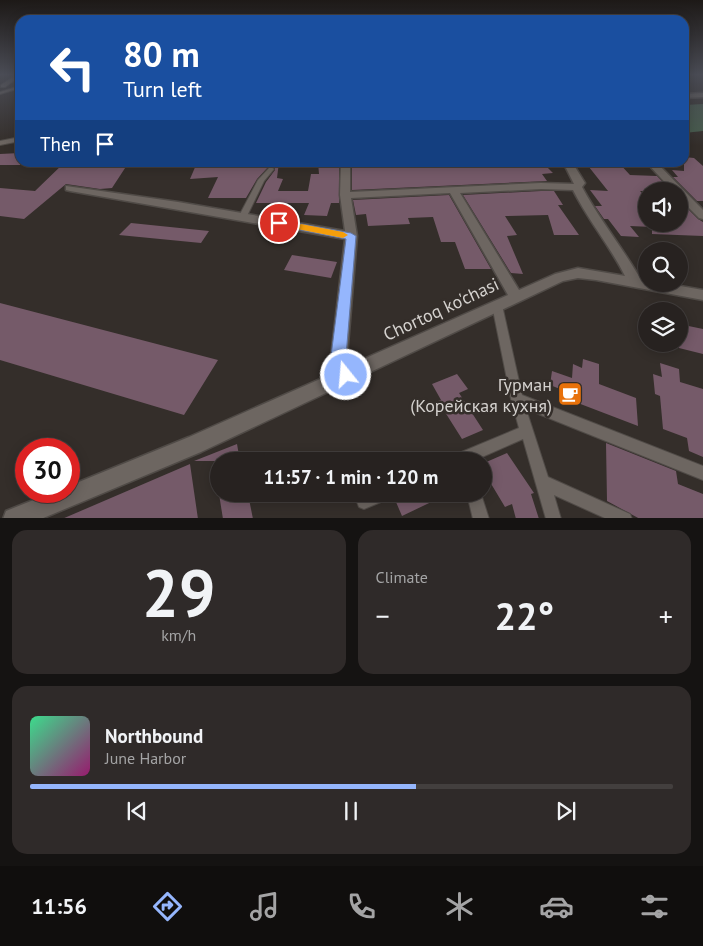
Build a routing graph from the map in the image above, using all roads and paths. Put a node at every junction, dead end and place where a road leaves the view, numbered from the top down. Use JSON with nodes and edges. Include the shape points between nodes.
{"nodes":[{"id":1,"x":15,"y":136,"type":"edge"},
{"id":2,"x":0,"y":137,"type":"edge"},
{"id":3,"x":15,"y":141,"type":"edge"},
{"id":4,"x":0,"y":143,"type":"edge"},
{"id":5,"x":346,"y":167,"type":"edge"},
{"id":6,"x":570,"y":167,"type":"edge"},
{"id":7,"x":655,"y":167,"type":"edge"},
{"id":8,"x":271,"y":170,"type":"dead end"},
{"id":9,"x":669,"y":182,"type":"edge"},
{"id":10,"x":70,"y":188,"type":"dead end"},
{"id":11,"x":577,"y":188,"type":"junction"},
{"id":12,"x":453,"y":190,"type":"junction"},
{"id":13,"x":345,"y":195,"type":"junction"},
{"id":14,"x":688,"y":202,"type":"edge"},
{"id":15,"x":243,"y":216,"type":"junction"},
{"id":16,"x":703,"y":216,"type":"edge"},
{"id":17,"x":351,"y":236,"type":"junction"},
{"id":18,"x":635,"y":282,"type":"junction"},
{"id":19,"x":703,"y":295,"type":"edge"},
{"id":20,"x":516,"y":296,"type":"junction"},
{"id":21,"x":497,"y":305,"type":"junction"},
{"id":22,"x":346,"y":375,"type":"junction"},
{"id":23,"x":517,"y":398,"type":"junction"},
{"id":24,"x":527,"y":431,"type":"junction"},
{"id":25,"x":480,"y":452,"type":"edge"},
{"id":26,"x":703,"y":473,"type":"edge"},
{"id":27,"x":542,"y":482,"type":"junction"},
{"id":28,"x":476,"y":502,"type":"edge"},
{"id":29,"x":14,"y":518,"type":"edge"},
{"id":30,"x":481,"y":518,"type":"edge"},
{"id":31,"x":554,"y":518,"type":"edge"},
{"id":32,"x":625,"y":518,"type":"edge"}],
"edges":[{"from":1,"to":2,"type":"lane"},
{"from":3,"to":4,"type":"lane"},
{"from":5,"to":13,"type":"street"},
{"from":6,"to":11,"type":"street","via":[[580,183]]},
{"from":7,"to":9,"type":"street"},
{"from":8,"to":15,"type":"lane","via":[[261,180]]},
{"from":10,"to":15,"type":"street"},
{"from":11,"to":12,"type":"street","via":[[541,186]]},
{"from":11,"to":18,"type":"street"},
{"from":12,"to":13,"type":"street"},
{"from":12,"to":20,"type":"street"},
{"from":13,"to":17,"type":"street"},
{"from":14,"to":16,"type":"street"},
{"from":15,"to":17,"type":"street"},
{"from":17,"to":22,"type":"street","via":[[339,356]]},
{"from":18,"to":19,"type":"street","name":"Chortoq ko'chasi"},
{"from":18,"to":20,"type":"street","name":"Chortoq ko'chasi","via":[[569,274]]},
{"from":20,"to":21,"type":"street","name":"Chortoq ko'chasi"},
{"from":21,"to":22,"type":"street","name":"Chortoq ko'chasi"},
{"from":21,"to":23,"type":"lane"},
{"from":22,"to":29,"type":"street","name":"Chortoq ko'chasi","via":[[194,445]]},
{"from":23,"to":24,"type":"lane"},
{"from":23,"to":26,"type":"lane"},
{"from":24,"to":25,"type":"lane"},
{"from":24,"to":27,"type":"lane"},
{"from":27,"to":31,"type":"lane"},
{"from":27,"to":32,"type":"lane"},
{"from":28,"to":30,"type":"lane"}]}
